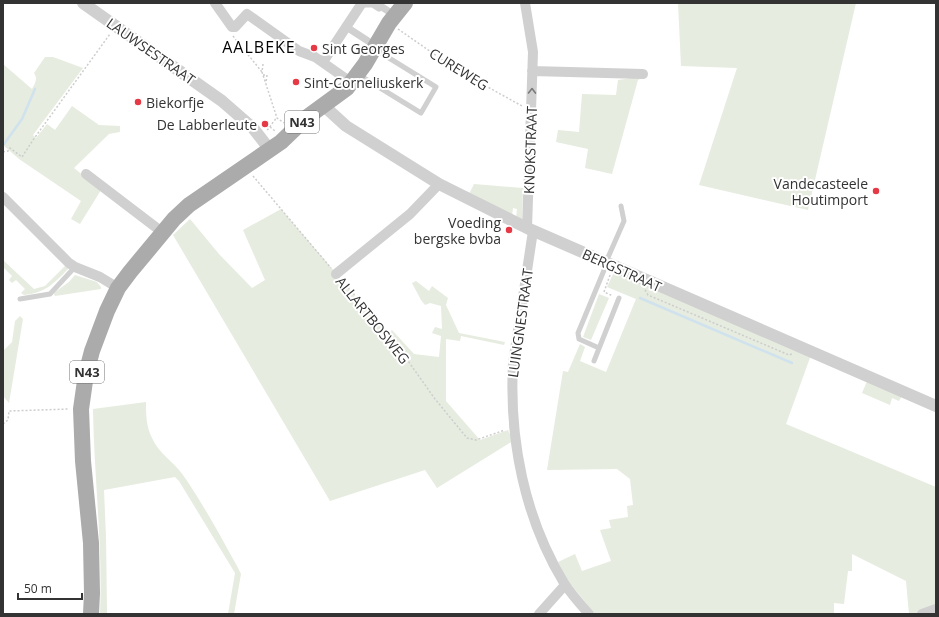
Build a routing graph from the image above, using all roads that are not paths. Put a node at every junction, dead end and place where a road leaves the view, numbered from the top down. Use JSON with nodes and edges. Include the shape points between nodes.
{"nodes":[{"id":1,"x":83,"y":3,"type":"edge"},
{"id":2,"x":215,"y":3,"type":"edge"},
{"id":3,"x":405,"y":3,"type":"edge"},
{"id":4,"x":525,"y":3,"type":"edge"},
{"id":5,"x":361,"y":4,"type":"edge"},
{"id":6,"x":378,"y":6,"type":"edge"},
{"id":7,"x":388,"y":15,"type":"junction"},
{"id":8,"x":348,"y":28,"type":"dead end"},
{"id":9,"x":371,"y":45,"type":"junction"},
{"id":10,"x":323,"y":62,"type":"junction"},
{"id":11,"x":532,"y":71,"type":"junction"},
{"id":12,"x":643,"y":74,"type":"dead end"},
{"id":13,"x":355,"y":78,"type":"junction"},
{"id":14,"x":323,"y":105,"type":"junction"},
{"id":15,"x":270,"y":150,"type":"junction"},
{"id":16,"x":86,"y":174,"type":"dead end"},
{"id":17,"x":439,"y":184,"type":"junction"},
{"id":18,"x":3,"y":197,"type":"edge"},
{"id":19,"x":621,"y":206,"type":"dead end"},
{"id":20,"x":530,"y":230,"type":"junction"},
{"id":21,"x":162,"y":232,"type":"junction"},
{"id":22,"x":609,"y":264,"type":"junction"},
{"id":23,"x":75,"y":267,"type":"junction"},
{"id":24,"x":336,"y":274,"type":"road end"},
{"id":25,"x":118,"y":288,"type":"junction"},
{"id":26,"x":619,"y":298,"type":"road end"},
{"id":27,"x":20,"y":300,"type":"dead end"},
{"id":28,"x":599,"y":348,"type":"junction"},
{"id":29,"x":594,"y":361,"type":"dead end"},
{"id":30,"x":936,"y":406,"type":"edge"},
{"id":31,"x":565,"y":585,"type":"junction"},
{"id":32,"x":936,"y":609,"type":"edge"},
{"id":33,"x":91,"y":614,"type":"edge"},
{"id":34,"x":539,"y":614,"type":"edge"},
{"id":35,"x":589,"y":614,"type":"edge"},
{"id":36,"x":922,"y":614,"type":"edge"}],
"edges":[{"from":1,"to":15,"type":"street","name":"LAUWSESTRAAT","via":[[240,116]]},
{"from":2,"to":10,"type":"street","via":[[235,27],[247,14],[299,51]]},
{"from":3,"to":7,"type":"main road","number":"N43"},
{"from":4,"to":11,"type":"street","name":"KNOKSTRAAT","via":[[533,52]]},
{"from":5,"to":6,"type":"street"},
{"from":5,"to":10,"type":"street"},
{"from":6,"to":7,"type":"street"},
{"from":7,"to":9,"type":"main road","number":"N43"},
{"from":8,"to":9,"type":"street"},
{"from":9,"to":13,"type":"main road","number":"N43"},
{"from":9,"to":13,"type":"lane","via":[[436,87],[421,113]]},
{"from":10,"to":13,"type":"street"},
{"from":11,"to":12,"type":"street"},
{"from":20,"to":11,"type":"street","name":"KNOKSTRAAT","one_way":true},
{"from":13,"to":14,"type":"main road","number":"N43","via":[[342,93]]},
{"from":14,"to":15,"type":"main road","number":"N43"},
{"from":14,"to":17,"type":"street","name":"BERGSTRAAT","via":[[346,126]]},
{"from":15,"to":21,"type":"main road","number":"N43","via":[[189,205]]},
{"from":16,"to":21,"type":"street"},
{"from":17,"to":20,"type":"street","name":"BERGSTRAAT"},
{"from":17,"to":24,"type":"street","via":[[410,214]]},
{"from":18,"to":23,"type":"street"},
{"from":19,"to":22,"type":"lane","via":[[624,222]]},
{"from":20,"to":22,"type":"street","name":"BERGSTRAAT"},
{"from":20,"to":31,"type":"street","name":"LUINGNESTRAAT","via":[[513,363],[514,429],[532,515],[550,558]]},
{"from":21,"to":25,"type":"main road","number":"N43"},
{"from":22,"to":28,"type":"lane","via":[[578,333],[579,339]]},
{"from":22,"to":30,"type":"street","name":"BERGSTRAAT"},
{"from":23,"to":25,"type":"street"},
{"from":23,"to":27,"type":"lane","via":[[50,294]]},
{"from":25,"to":33,"type":"main road","number":"N43","via":[[92,351],[81,410],[91,543]]},
{"from":26,"to":28,"type":"lane"},
{"from":28,"to":29,"type":"lane"},
{"from":31,"to":34,"type":"street"},
{"from":31,"to":35,"type":"street","name":"LUINGNESTRAAT"},
{"from":32,"to":36,"type":"street"}]}
